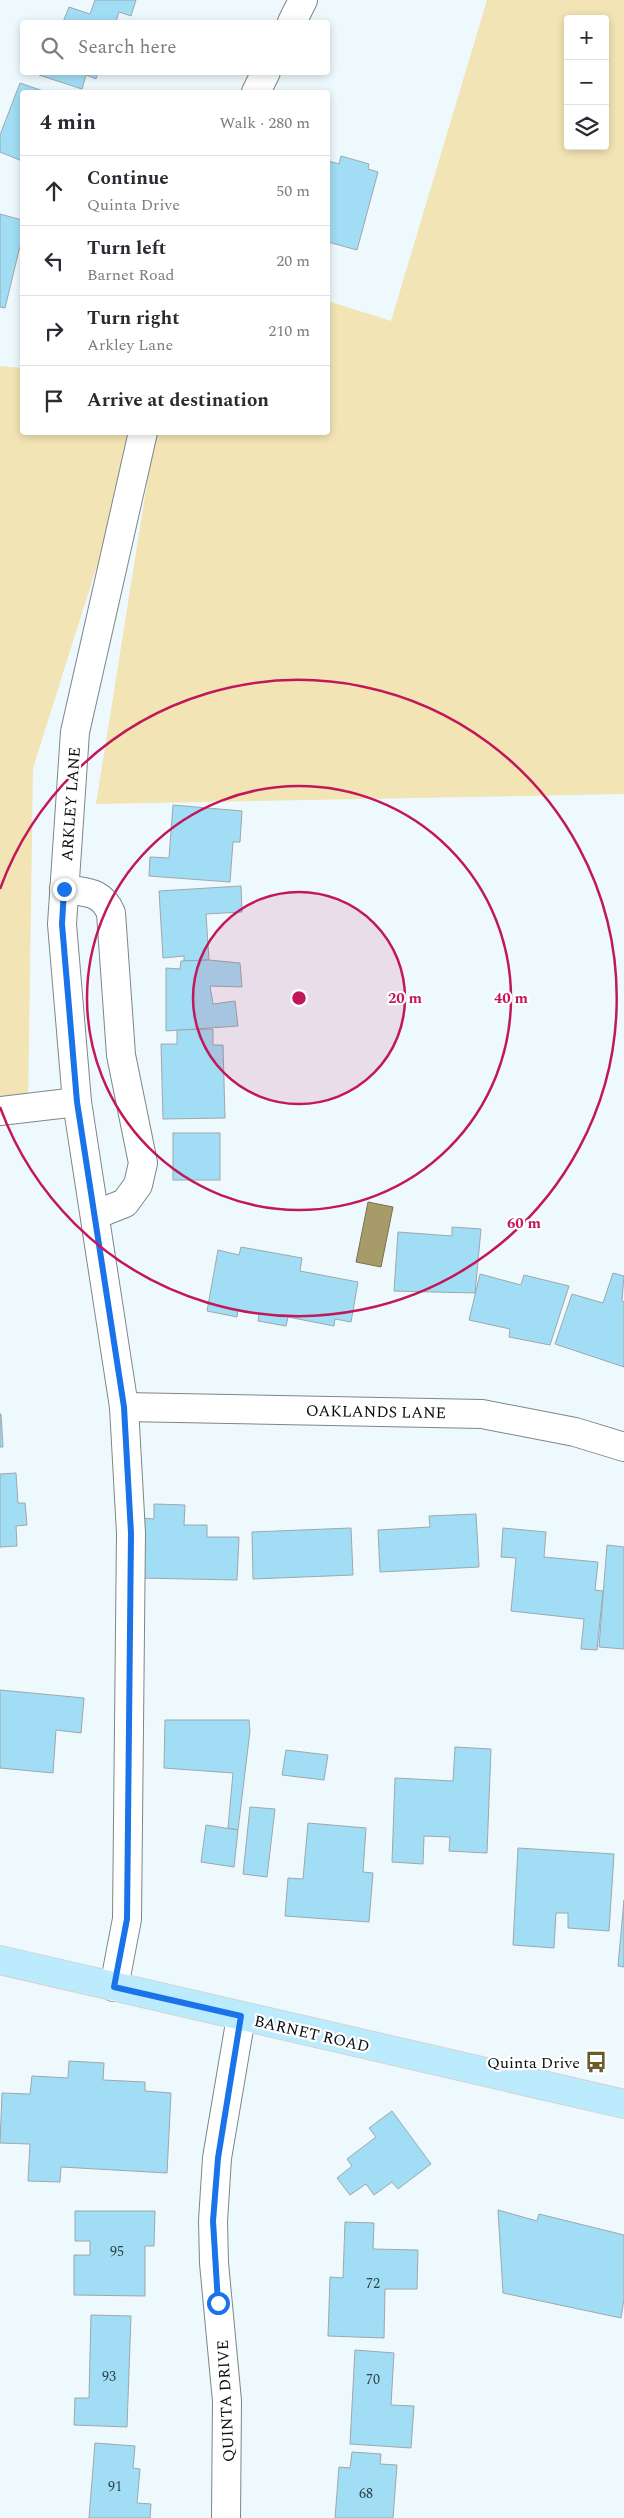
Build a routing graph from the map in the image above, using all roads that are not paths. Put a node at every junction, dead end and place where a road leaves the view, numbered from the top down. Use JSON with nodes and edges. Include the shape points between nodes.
{"nodes":[{"id":1,"x":303,"y":0,"type":"edge"},
{"id":2,"x":293,"y":20,"type":"edge"},
{"id":3,"x":264,"y":75,"type":"edge"},
{"id":4,"x":257,"y":90,"type":"edge"},
{"id":5,"x":142,"y":435,"type":"edge"},
{"id":6,"x":64,"y":889,"type":"junction"},
{"id":7,"x":77,"y":1102,"type":"junction"},
{"id":8,"x":0,"y":1111,"type":"edge"},
{"id":9,"x":95,"y":1214,"type":"junction"},
{"id":10,"x":124,"y":1407,"type":"junction"},
{"id":11,"x":624,"y":1447,"type":"edge"},
{"id":12,"x":0,"y":1960,"type":"edge"},
{"id":13,"x":114,"y":1987,"type":"junction"},
{"id":14,"x":241,"y":2016,"type":"junction"},
{"id":15,"x":624,"y":2104,"type":"edge"},
{"id":16,"x":226,"y":2518,"type":"edge"}],
"edges":[{"from":1,"to":2,"type":"street"},
{"from":3,"to":4,"type":"street"},
{"from":5,"to":6,"type":"street","name":"ARKLEY LANE","via":[[75,732]]},
{"from":6,"to":7,"type":"street","name":"ARKLEY LANE","via":[[62,924]]},
{"from":6,"to":9,"type":"street","via":[[93,894],[105,901],[111,913],[121,1055],[143,1163],[138,1184],[125,1203]]},
{"from":7,"to":8,"type":"street"},
{"from":7,"to":9,"type":"street","name":"ARKLEY LANE"},
{"from":9,"to":10,"type":"street","name":"ARKLEY LANE"},
{"from":10,"to":11,"type":"street","name":"OAKLANDS LANE","via":[[482,1414],[575,1432]]},
{"from":10,"to":13,"type":"street","name":"ARKLEY LANE","via":[[131,1533],[127,1919]]},
{"from":12,"to":13,"type":"main road","name":"BARNET ROAD"},
{"from":13,"to":14,"type":"main road","name":"BARNET ROAD"},
{"from":14,"to":15,"type":"main road","name":"BARNET ROAD"},
{"from":14,"to":16,"type":"street","name":"QUINTA DRIVE","via":[[218,2158],[213,2221],[228,2401]]}]}
